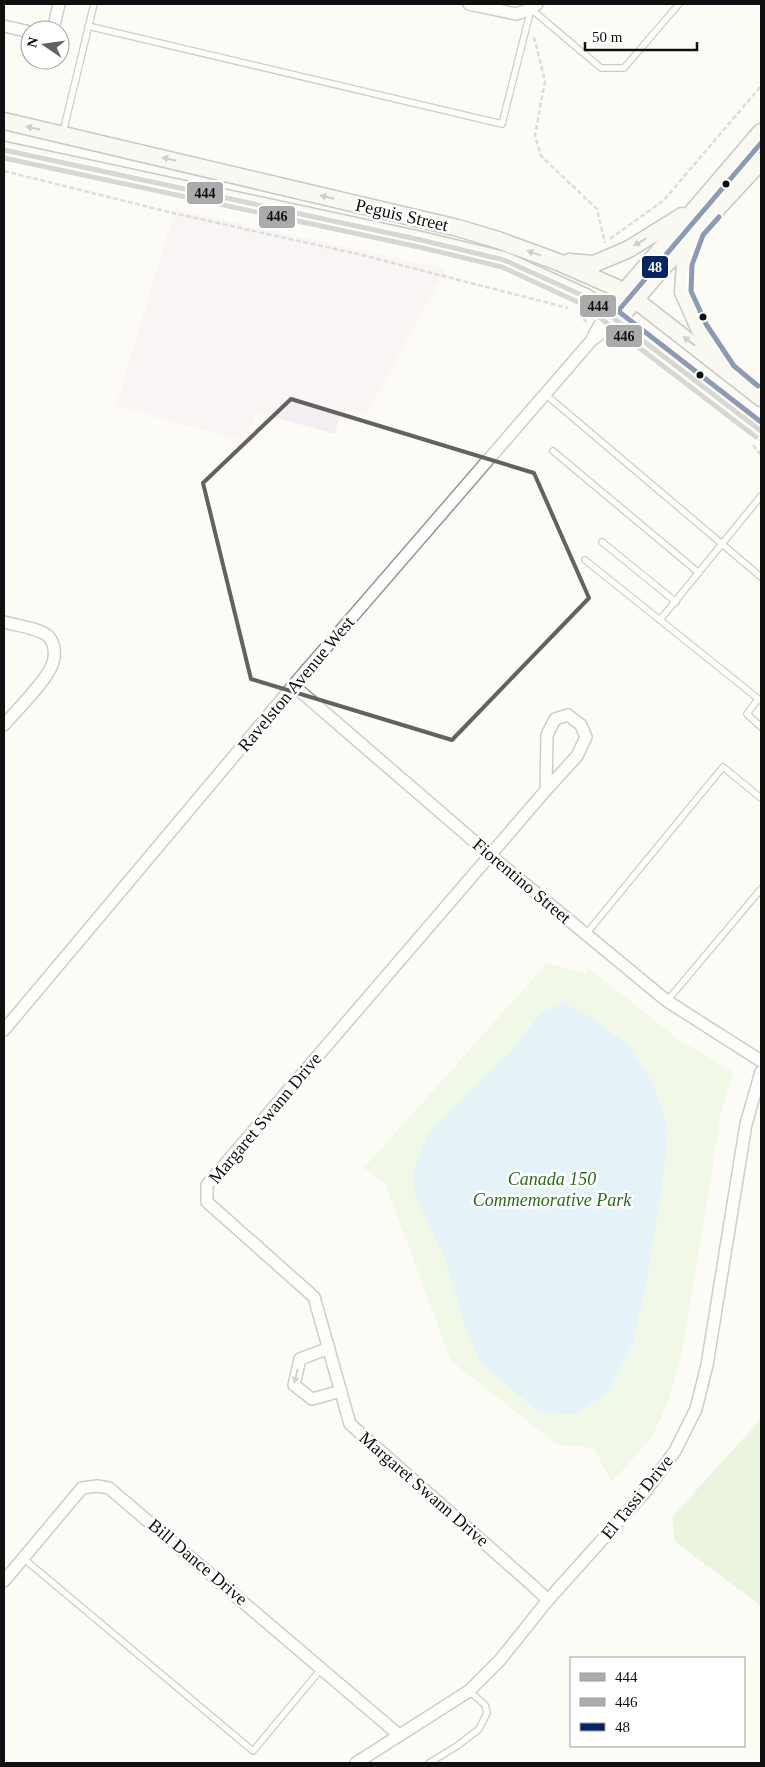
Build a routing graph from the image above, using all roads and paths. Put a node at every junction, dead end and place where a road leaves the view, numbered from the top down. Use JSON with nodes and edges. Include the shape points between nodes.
{"nodes":[{"id":1,"x":59,"y":4,"type":"edge"},
{"id":2,"x":94,"y":4,"type":"edge"},
{"id":3,"x":469,"y":4,"type":"edge"},
{"id":4,"x":679,"y":4,"type":"edge"},
{"id":5,"x":534,"y":6,"type":"edge"},
{"id":6,"x":55,"y":20,"type":"edge"},
{"id":7,"x":4,"y":26,"type":"edge"},
{"id":8,"x":88,"y":26,"type":"junction"},
{"id":9,"x":20,"y":30,"type":"edge"},
{"id":10,"x":534,"y":36,"type":"dead end"},
{"id":11,"x":761,"y":86,"type":"edge"},
{"id":12,"x":4,"y":121,"type":"edge"},
{"id":13,"x":761,"y":132,"type":"edge"},
{"id":14,"x":62,"y":134,"type":"junction"},
{"id":15,"x":4,"y":150,"type":"edge"},
{"id":16,"x":761,"y":161,"type":"edge"},
{"id":17,"x":4,"y":171,"type":"edge"},
{"id":18,"x":224,"y":172,"type":"junction"},
{"id":19,"x":217,"y":197,"type":"junction"},
{"id":20,"x":697,"y":207,"type":"junction"},
{"id":21,"x":696,"y":231,"type":"junction"},
{"id":22,"x":604,"y":243,"type":"junction"},
{"id":23,"x":607,"y":250,"type":"dead end"},
{"id":24,"x":558,"y":262,"type":"junction"},
{"id":25,"x":629,"y":296,"type":"junction"},
{"id":26,"x":612,"y":316,"type":"junction"},
{"id":27,"x":597,"y":329,"type":"junction"},
{"id":28,"x":591,"y":341,"type":"junction"},
{"id":29,"x":728,"y":371,"type":"junction"},
{"id":30,"x":545,"y":394,"type":"junction"},
{"id":31,"x":761,"y":398,"type":"edge"},
{"id":32,"x":761,"y":431,"type":"edge"},
{"id":33,"x":553,"y":451,"type":"dead end"},
{"id":34,"x":761,"y":496,"type":"edge"},
{"id":35,"x":602,"y":542,"type":"dead end"},
{"id":36,"x":723,"y":544,"type":"junction"},
{"id":37,"x":585,"y":560,"type":"dead end"},
{"id":38,"x":699,"y":573,"type":"junction"},
{"id":39,"x":761,"y":577,"type":"edge"},
{"id":40,"x":676,"y":602,"type":"junction"},
{"id":41,"x":660,"y":620,"type":"junction"},
{"id":42,"x":4,"y":622,"type":"edge"},
{"id":43,"x":294,"y":686,"type":"junction"},
{"id":44,"x":760,"y":700,"type":"edge"},
{"id":45,"x":4,"y":725,"type":"edge"},
{"id":46,"x":761,"y":727,"type":"edge"},
{"id":47,"x":546,"y":790,"type":"junction"},
{"id":48,"x":761,"y":798,"type":"edge"},
{"id":49,"x":490,"y":855,"type":"junction"},
{"id":50,"x":761,"y":889,"type":"edge"},
{"id":51,"x":586,"y":934,"type":"junction"},
{"id":52,"x":667,"y":1001,"type":"junction"},
{"id":53,"x":4,"y":1030,"type":"edge"},
{"id":54,"x":761,"y":1060,"type":"edge"},
{"id":55,"x":761,"y":1072,"type":"edge"},
{"id":56,"x":329,"y":1348,"type":"junction"},
{"id":57,"x":341,"y":1391,"type":"junction"},
{"id":58,"x":23,"y":1558,"type":"junction"},
{"id":59,"x":4,"y":1581,"type":"edge"},
{"id":60,"x":548,"y":1600,"type":"junction"},
{"id":61,"x":322,"y":1668,"type":"junction"},
{"id":62,"x":469,"y":1691,"type":"junction"},
{"id":63,"x":399,"y":1735,"type":"junction"},
{"id":64,"x":363,"y":1762,"type":"edge"},
{"id":65,"x":429,"y":1763,"type":"edge"}],
"edges":[{"from":1,"to":6,"type":"street"},
{"from":2,"to":8,"type":"lane"},
{"from":3,"to":5,"type":"street","via":[[516,14]]},
{"from":4,"to":5,"type":"lane","via":[[624,68],[602,68]]},
{"from":5,"to":8,"type":"lane","via":[[502,124]]},
{"from":7,"to":9,"type":"street"},
{"from":8,"to":14,"type":"lane"},
{"from":10,"to":22,"type":"path","via":[[545,81],[535,135],[541,156],[597,209]]},
{"from":11,"to":22,"type":"path","via":[[664,200]]},
{"from":14,"to":12,"type":"street","name":"Peguis Street","one_way":true},
{"from":13,"to":20,"type":"street"},
{"from":18,"to":14,"type":"street","name":"Peguis Street","one_way":true},
{"from":15,"to":19,"type":"street","name":"Peguis Street"},
{"from":16,"to":21,"type":"street"},
{"from":17,"to":27,"type":"path","via":[[520,294],[581,312],[584,320]]},
{"from":18,"to":19,"type":"lane"},
{"from":24,"to":18,"type":"street","name":"Peguis Street","one_way":true,"via":[[458,228]]},
{"from":19,"to":26,"type":"street","name":"Peguis Street","via":[[504,260],[586,297]]},
{"from":20,"to":24,"type":"street","one_way":true,"via":[[629,249],[594,264]]},
{"from":20,"to":25,"type":"street"},
{"from":21,"to":25,"type":"street"},
{"from":21,"to":29,"type":"street","via":[[685,264],[683,292],[699,328]]},
{"from":22,"to":23,"type":"path"},
{"from":24,"to":25,"type":"street","name":"Peguis Street"},
{"from":25,"to":26,"type":"street"},
{"from":29,"to":25,"type":"street","name":"Peguis Street","one_way":true},
{"from":26,"to":27,"type":"street","name":"Ravelston Avenue West"},
{"from":26,"to":28,"type":"street","name":"Ravelston Avenue West"},
{"from":26,"to":32,"type":"street","name":"Peguis Street"},
{"from":27,"to":28,"type":"street","name":"Ravelston Avenue West"},
{"from":28,"to":30,"type":"street","name":"Ravelston Avenue West"},
{"from":29,"to":31,"type":"street","name":"Peguis Street"},
{"from":30,"to":36,"type":"lane"},
{"from":30,"to":43,"type":"street","name":"Ravelston Avenue West"},
{"from":33,"to":38,"type":"lane"},
{"from":34,"to":36,"type":"lane"},
{"from":35,"to":40,"type":"lane"},
{"from":36,"to":38,"type":"lane"},
{"from":36,"to":39,"type":"lane"},
{"from":37,"to":41,"type":"lane"},
{"from":38,"to":40,"type":"lane"},
{"from":40,"to":41,"type":"lane"},
{"from":41,"to":44,"type":"lane"},
{"from":42,"to":45,"type":"street","via":[[36,630],[49,637],[55,650],[52,665],[44,678]]},
{"from":43,"to":49,"type":"street","name":"Fiorentino Street"},
{"from":43,"to":53,"type":"street","name":"Ravelston Avenue West"},
{"from":44,"to":46,"type":"lane","via":[[747,714]]},
{"from":47,"to":47,"type":"street","name":"Margaret Swann Drive","via":[[577,756],[586,737],[581,725],[568,715],[555,719],[547,735]]},
{"from":47,"to":49,"type":"street","name":"Margaret Swann Drive"},
{"from":48,"to":51,"type":"lane","via":[[723,767]]},
{"from":49,"to":51,"type":"street","name":"Fiorentino Street"},
{"from":49,"to":56,"type":"street","name":"Margaret Swann Drive","via":[[207,1185],[207,1202],[314,1297]]},
{"from":50,"to":52,"type":"lane"},
{"from":51,"to":52,"type":"street","name":"Fiorentino Street"},
{"from":52,"to":54,"type":"street","name":"Fiorentino Street"},
{"from":55,"to":60,"type":"street","name":"El Tassi Drive","via":[[746,1124],[707,1365],[696,1409],[674,1451],[645,1492]]},
{"from":56,"to":57,"type":"street","name":"Margaret Swann Drive"},
{"from":56,"to":57,"type":"street","one_way":true,"via":[[300,1359],[294,1385],[312,1399]]},
{"from":57,"to":60,"type":"street","name":"Margaret Swann Drive","via":[[350,1424]]},
{"from":58,"to":59,"type":"street","name":"Bill Dance Drive"},
{"from":58,"to":61,"type":"street","name":"Bill Dance Drive","via":[[82,1488],[109,1488]]},
{"from":58,"to":61,"type":"lane","via":[[253,1751]]},
{"from":60,"to":62,"type":"street","name":"El Tassi Drive","via":[[500,1660]]},
{"from":61,"to":63,"type":"street","name":"Bill Dance Drive"},
{"from":62,"to":63,"type":"street","name":"El Tassi Drive"},
{"from":62,"to":65,"type":"lane","via":[[485,1705],[487,1713],[478,1728]]},
{"from":63,"to":64,"type":"street","name":"El Tassi Drive"}]}
